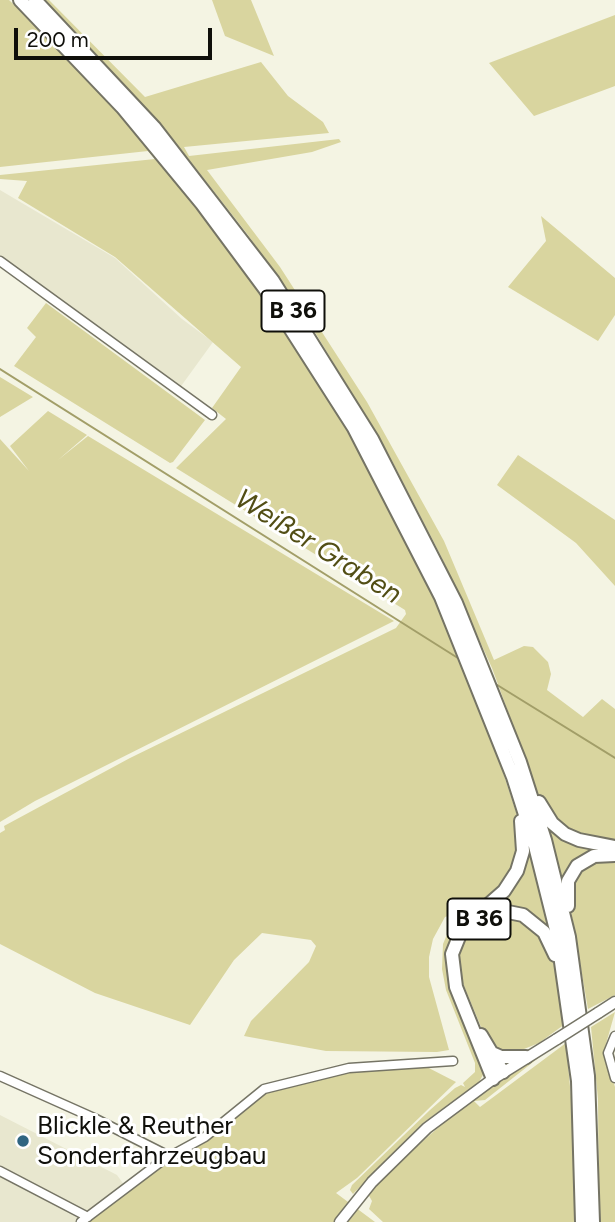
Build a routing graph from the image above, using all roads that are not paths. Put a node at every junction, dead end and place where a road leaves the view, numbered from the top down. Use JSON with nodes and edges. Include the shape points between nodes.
{"nodes":[{"id":1,"x":20,"y":0,"type":"edge"},
{"id":2,"x":35,"y":0,"type":"edge"},
{"id":3,"x":0,"y":261,"type":"edge"},
{"id":4,"x":212,"y":415,"type":"dead end"},
{"id":5,"x":478,"y":669,"type":"junction"},
{"id":6,"x":513,"y":777,"type":"junction"},
{"id":7,"x":527,"y":786,"type":"junction"},
{"id":8,"x":615,"y":847,"type":"edge"},
{"id":9,"x":615,"y":855,"type":"edge"},
{"id":10,"x":569,"y":937,"type":"junction"},
{"id":11,"x":568,"y":1002,"type":"junction"},
{"id":12,"x":615,"y":1002,"type":"edge"},
{"id":13,"x":615,"y":1036,"type":"edge"},
{"id":14,"x":492,"y":1053,"type":"junction"},
{"id":15,"x":526,"y":1057,"type":"junction"},
{"id":16,"x":453,"y":1061,"type":"dead end"},
{"id":17,"x":0,"y":1076,"type":"edge"},
{"id":18,"x":498,"y":1076,"type":"junction"},
{"id":19,"x":615,"y":1078,"type":"edge"},
{"id":20,"x":169,"y":1156,"type":"junction"},
{"id":21,"x":0,"y":1171,"type":"edge"},
{"id":22,"x":85,"y":1219,"type":"edge"},
{"id":23,"x":340,"y":1222,"type":"edge"},
{"id":24,"x":582,"y":1222,"type":"edge"},
{"id":25,"x":593,"y":1222,"type":"edge"}],
"edges":[{"from":1,"to":5,"type":"highway","number":"B 36","via":[[158,149],[273,300],[380,475],[468,658]]},
{"from":2,"to":5,"type":"highway","number":"B 36","via":[[154,127],[289,305],[391,471],[445,579]]},
{"from":3,"to":4,"type":"street"},
{"from":5,"to":6,"type":"highway","number":"B 36"},
{"from":5,"to":7,"type":"highway","number":"B 36","via":[[489,681]]},
{"from":6,"to":11,"type":"highway","number":"B 36","via":[[548,894]]},
{"from":6,"to":18,"type":"highway","via":[[512,792],[523,835],[519,867],[504,891],[463,928],[452,962],[456,986]]},
{"from":7,"to":8,"type":"highway","number":"B 36","via":[[565,834]]},
{"from":7,"to":10,"type":"highway","number":"B 36"},
{"from":9,"to":10,"type":"highway","via":[[587,859],[570,875],[566,894]]},
{"from":10,"to":25,"type":"highway","number":"B 36","via":[[588,1076]]},
{"from":11,"to":14,"type":"highway","number":"B 36","via":[[555,953],[539,926],[508,911],[480,918],[460,941],[456,965],[475,1023]]},
{"from":11,"to":24,"type":"highway","number":"B 36","via":[[582,1135]]},
{"from":12,"to":15,"type":"main road","bridge":true},
{"from":13,"to":19,"type":"street","via":[[608,1053]]},
{"from":14,"to":15,"type":"highway"},
{"from":14,"to":18,"type":"highway","number":"B 36"},
{"from":15,"to":18,"type":"main road"},
{"from":16,"to":20,"type":"street","via":[[349,1068],[276,1084],[251,1097],[205,1137]]},
{"from":17,"to":20,"type":"street"},
{"from":18,"to":23,"type":"main road","via":[[399,1153]]},
{"from":20,"to":22,"type":"street"},
{"from":21,"to":22,"type":"street"}]}
